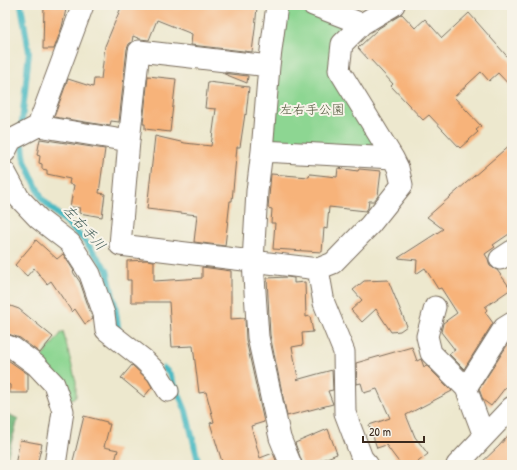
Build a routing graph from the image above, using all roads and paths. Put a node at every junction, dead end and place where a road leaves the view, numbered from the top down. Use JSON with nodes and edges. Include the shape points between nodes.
{"nodes":[{"id":1,"x":83,"y":5,"type":"edge"},
{"id":2,"x":277,"y":5,"type":"edge"},
{"id":3,"x":313,"y":5,"type":"edge"},
{"id":4,"x":394,"y":5,"type":"edge"},
{"id":5,"x":362,"y":24,"type":"junction"},
{"id":6,"x":269,"y":66,"type":"junction"},
{"id":7,"x":23,"y":136,"type":"edge"},
{"id":8,"x":129,"y":141,"type":"junction"},
{"id":9,"x":262,"y":151,"type":"junction"},
{"id":10,"x":393,"y":158,"type":"junction"},
{"id":11,"x":5,"y":172,"type":"edge"},
{"id":12,"x":253,"y":262,"type":"junction"},
{"id":13,"x":318,"y":269,"type":"junction"},
{"id":14,"x":436,"y":307,"type":"dead end"},
{"id":15,"x":512,"y":323,"type":"edge"},
{"id":16,"x":5,"y":345,"type":"edge"},
{"id":17,"x":466,"y":388,"type":"junction"},
{"id":18,"x":168,"y":391,"type":"dead end"},
{"id":19,"x":512,"y":407,"type":"edge"},
{"id":20,"x":484,"y":436,"type":"junction"},
{"id":21,"x":55,"y":465,"type":"edge"},
{"id":22,"x":291,"y":465,"type":"edge"},
{"id":23,"x":368,"y":465,"type":"edge"},
{"id":24,"x":457,"y":465,"type":"edge"}],
"edges":[{"from":1,"to":7,"type":"street"},
{"from":2,"to":6,"type":"street"},
{"from":3,"to":5,"type":"street"},
{"from":4,"to":5,"type":"street"},
{"from":5,"to":10,"type":"street","via":[[342,44],[338,70]]},
{"from":6,"to":8,"type":"street","via":[[139,51]]},
{"from":6,"to":9,"type":"street"},
{"from":7,"to":8,"type":"street"},
{"from":8,"to":12,"type":"street","via":[[120,245]]},
{"from":9,"to":10,"type":"street"},
{"from":9,"to":12,"type":"street"},
{"from":10,"to":13,"type":"street","via":[[402,184],[370,225],[333,263]]},
{"from":11,"to":18,"type":"street","via":[[19,198],[38,219],[70,244],[90,274],[104,314],[106,330],[143,359]]},
{"from":12,"to":13,"type":"street"},
{"from":12,"to":22,"type":"street","via":[[258,337],[280,438]]},
{"from":13,"to":23,"type":"street","via":[[324,303],[344,352],[345,413],[362,458]]},
{"from":14,"to":17,"type":"street","via":[[428,336],[431,353]]},
{"from":15,"to":17,"type":"street","via":[[504,328]]},
{"from":16,"to":21,"type":"street","via":[[36,365],[54,384],[63,411]]},
{"from":17,"to":20,"type":"street"},
{"from":19,"to":20,"type":"street"},
{"from":20,"to":24,"type":"street"}]}
